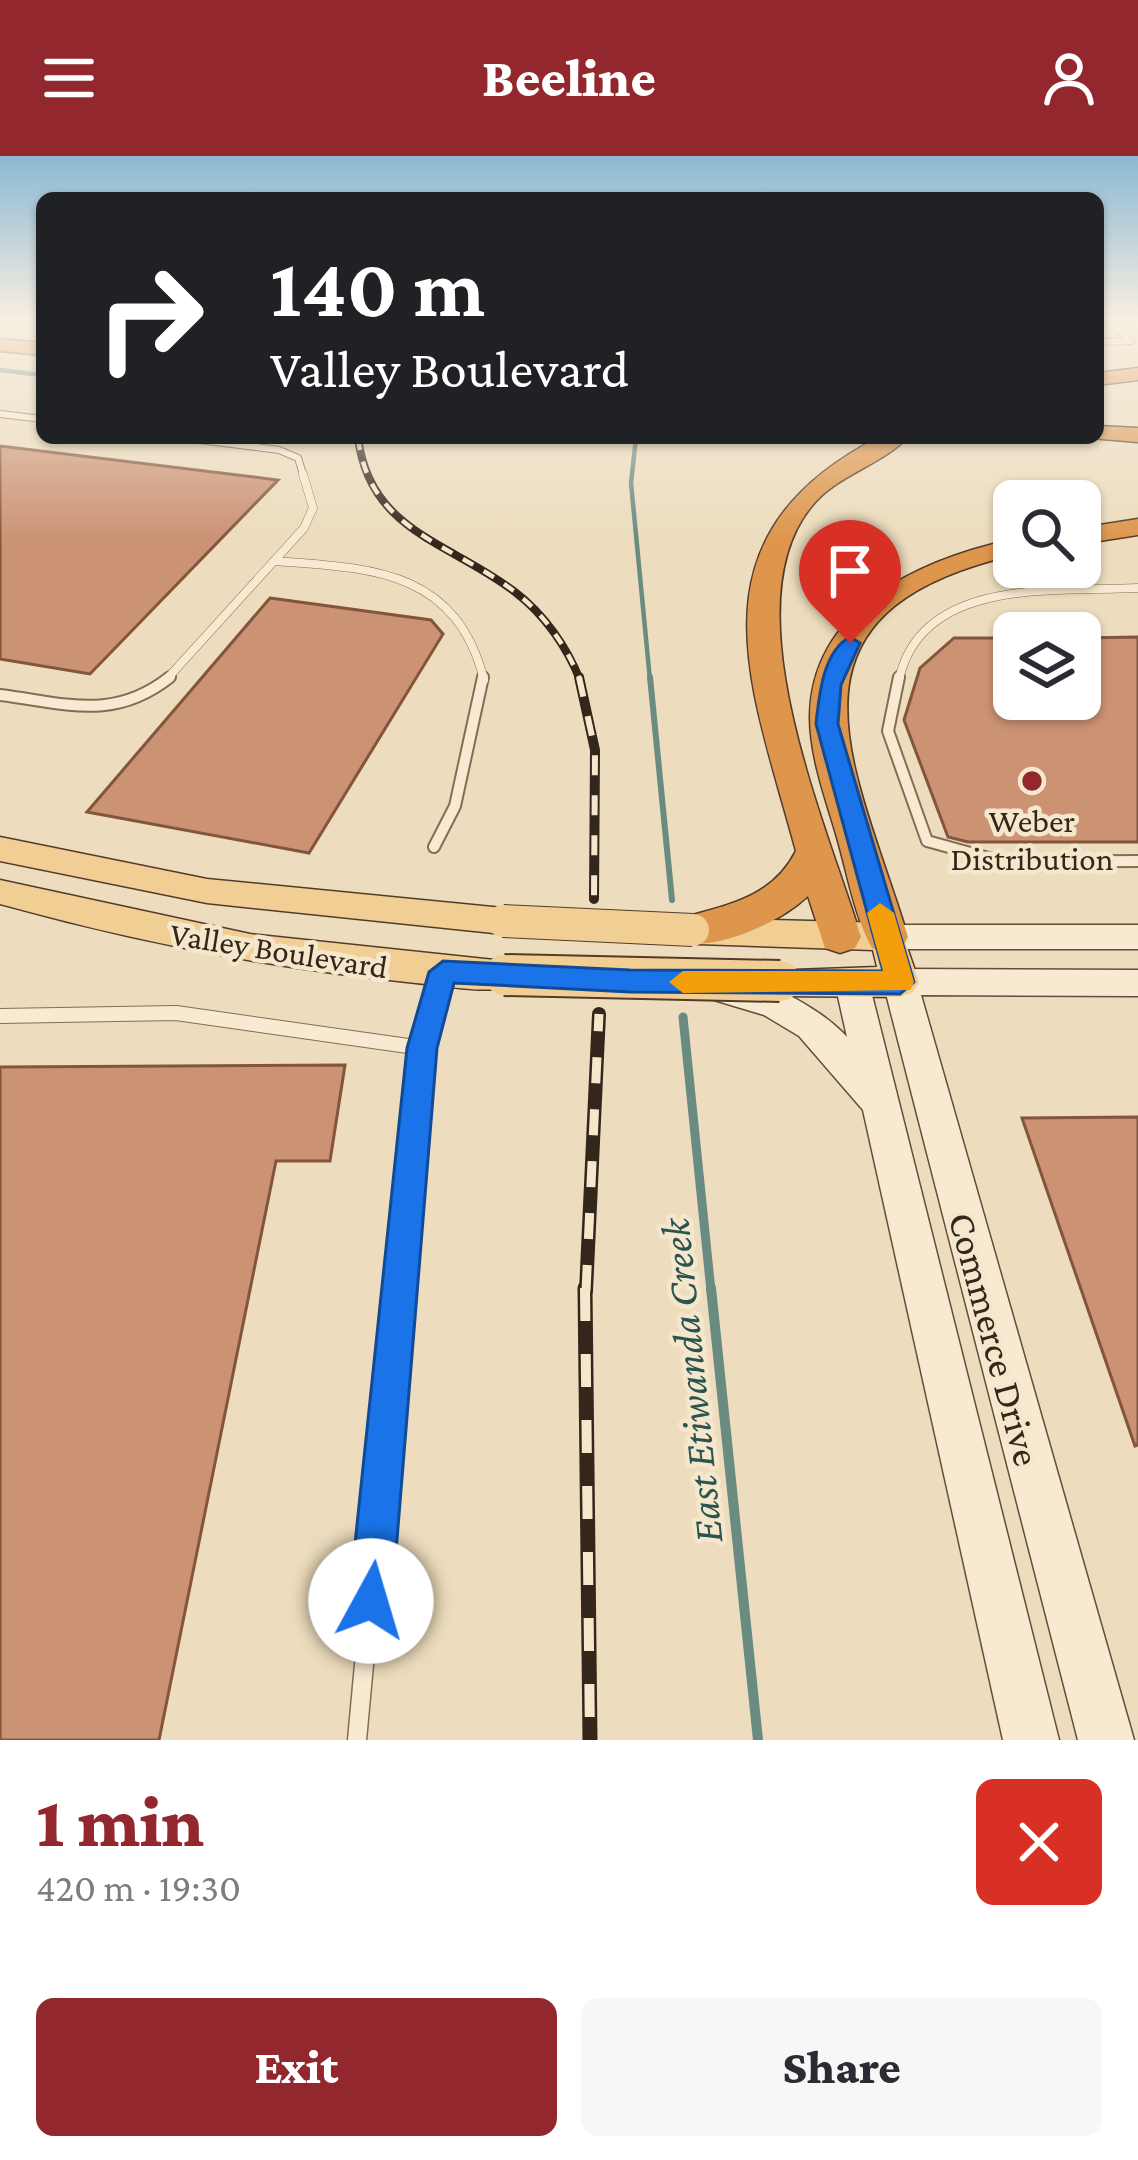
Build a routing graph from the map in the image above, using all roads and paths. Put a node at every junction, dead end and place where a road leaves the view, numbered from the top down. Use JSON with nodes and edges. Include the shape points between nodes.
{"nodes":[{"id":1,"x":0,"y":414,"type":"edge"},
{"id":2,"x":36,"y":418,"type":"edge"},
{"id":3,"x":1138,"y":425,"type":"edge"},
{"id":4,"x":1104,"y":428,"type":"edge"},
{"id":5,"x":1104,"y":430,"type":"edge"},
{"id":6,"x":1138,"y":435,"type":"edge"},
{"id":7,"x":218,"y":444,"type":"edge"},
{"id":8,"x":885,"y":444,"type":"edge"},
{"id":9,"x":1138,"y":527,"type":"edge"},
{"id":10,"x":1101,"y":533,"type":"edge"},
{"id":11,"x":993,"y":554,"type":"edge"},
{"id":12,"x":275,"y":561,"type":"junction"},
{"id":13,"x":1138,"y":588,"type":"edge"},
{"id":14,"x":0,"y":695,"type":"edge"},
{"id":15,"x":434,"y":847,"type":"dead end"},
{"id":16,"x":0,"y":849,"type":"edge"},
{"id":17,"x":815,"y":852,"type":"junction"},
{"id":18,"x":1138,"y":861,"type":"edge"},
{"id":19,"x":0,"y":892,"type":"edge"},
{"id":20,"x":768,"y":921,"type":"junction"},
{"id":21,"x":693,"y":931,"type":"joint"},
{"id":22,"x":840,"y":937,"type":"junction"},
{"id":23,"x":887,"y":937,"type":"junction"},
{"id":24,"x":1138,"y":937,"type":"edge"},
{"id":25,"x":443,"y":972,"type":"junction"},
{"id":26,"x":900,"y":982,"type":"junction"},
{"id":27,"x":852,"y":983,"type":"junction"},
{"id":28,"x":1138,"y":983,"type":"edge"},
{"id":29,"x":782,"y":993,"type":"junction"},
{"id":30,"x":0,"y":1016,"type":"edge"},
{"id":31,"x":422,"y":1048,"type":"junction"},
{"id":32,"x":882,"y":1113,"type":"junction"},
{"id":33,"x":357,"y":1740,"type":"edge"},
{"id":34,"x":1031,"y":1740,"type":"edge"},
{"id":35,"x":1106,"y":1740,"type":"edge"}],
"edges":[{"from":1,"to":2,"type":"lane"},
{"from":3,"to":4,"type":"highway"},
{"from":5,"to":6,"type":"highway"},
{"from":7,"to":12,"type":"lane","via":[[298,458],[313,508]]},
{"from":8,"to":17,"type":"highway","via":[[795,510],[760,594],[763,664]]},
{"from":9,"to":10,"type":"highway"},
{"from":11,"to":23,"type":"highway","via":[[917,579],[863,622],[837,664],[827,724]]},
{"from":12,"to":14,"type":"lane","via":[[163,686],[132,703]]},
{"from":12,"to":15,"type":"lane","via":[[398,575],[448,615],[479,659],[484,680],[455,806]]},
{"from":13,"to":18,"type":"lane","via":[[998,595],[945,613],[902,665],[888,731],[927,841],[951,854]]},
{"from":16,"to":21,"type":"main road","name":"Valley Boulevard","bridge":true,"via":[[207,891]]},
{"from":17,"to":20,"type":"highway"},
{"from":17,"to":22,"type":"highway"},
{"from":19,"to":25,"type":"main road","name":"Valley Boulevard","via":[[221,944]]},
{"from":20,"to":21,"type":"highway"},
{"from":20,"to":22,"type":"main road"},
{"from":22,"to":23,"type":"main road"},
{"from":22,"to":27,"type":"main road","name":"Commerce Drive"},
{"from":23,"to":24,"type":"street"},
{"from":23,"to":26,"type":"main road","name":"Commerce Drive"},
{"from":25,"to":29,"type":"main road","name":"Valley Boulevard","bridge":true},
{"from":25,"to":31,"type":"lane"},
{"from":26,"to":27,"type":"main road","name":"Valley Boulevard"},
{"from":26,"to":28,"type":"street","name":"Valley Boulevard"},
{"from":26,"to":35,"type":"street","name":"Commerce Drive"},
{"from":27,"to":29,"type":"main road","name":"Valley Boulevard"},
{"from":27,"to":32,"type":"street","name":"Commerce Drive"},
{"from":29,"to":32,"type":"street","via":[[833,1040]]},
{"from":30,"to":31,"type":"lane","via":[[176,1012]]},
{"from":31,"to":33,"type":"lane"},
{"from":32,"to":34,"type":"street","name":"Commerce Drive"}]}
